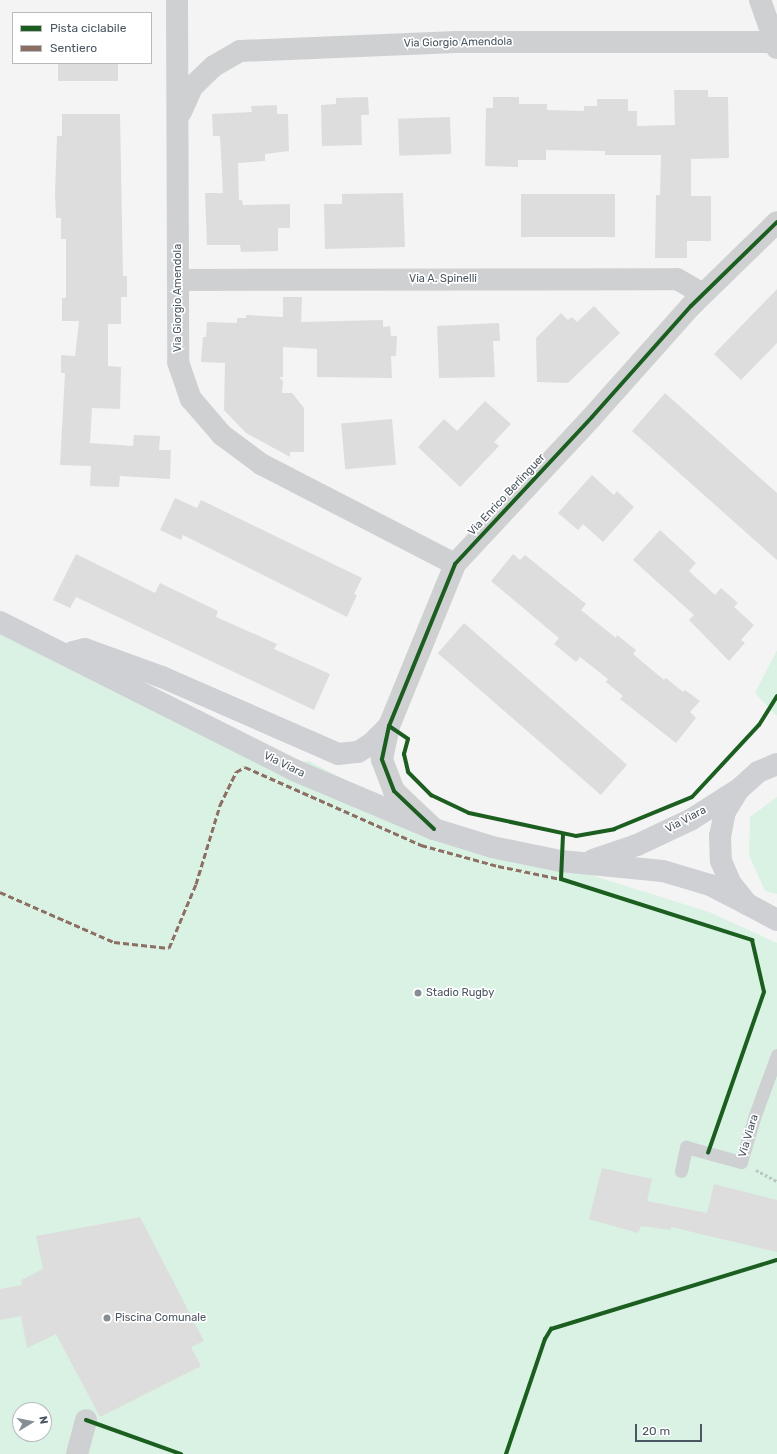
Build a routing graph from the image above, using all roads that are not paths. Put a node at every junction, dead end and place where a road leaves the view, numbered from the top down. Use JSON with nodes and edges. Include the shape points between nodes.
{"nodes":[{"id":1,"x":177,"y":0,"type":"edge"},
{"id":2,"x":760,"y":0,"type":"edge"},
{"id":3,"x":775,"y":45,"type":"edge"},
{"id":4,"x":178,"y":121,"type":"junction"},
{"id":5,"x":777,"y":222,"type":"edge"},
{"id":6,"x":179,"y":280,"type":"junction"},
{"id":7,"x":703,"y":294,"type":"junction"},
{"id":8,"x":455,"y":564,"type":"junction"},
{"id":9,"x":0,"y":622,"type":"edge"},
{"id":10,"x":65,"y":654,"type":"junction"},
{"id":11,"x":389,"y":726,"type":"junction"},
{"id":12,"x":777,"y":764,"type":"edge"},
{"id":13,"x":739,"y":789,"type":"junction"},
{"id":14,"x":434,"y":829,"type":"junction"},
{"id":15,"x":584,"y":862,"type":"junction"},
{"id":16,"x":747,"y":904,"type":"junction"},
{"id":17,"x":777,"y":920,"type":"edge"},
{"id":18,"x":777,"y":1055,"type":"edge"},
{"id":19,"x":681,"y":1171,"type":"dead end"},
{"id":20,"x":86,"y":1420,"type":"dead end"},
{"id":21,"x":77,"y":1454,"type":"edge"}],
"edges":[{"from":1,"to":4,"type":"street","name":"Via Giorgio Amendola"},
{"from":2,"to":3,"type":"street"},
{"from":3,"to":4,"type":"street","name":"Via Giorgio Amendola","via":[[456,42],[240,51],[214,66],[192,88]]},
{"from":4,"to":6,"type":"street","name":"Via Giorgio Amendola"},
{"from":5,"to":7,"type":"street","name":"Via Enrico Berlinguer"},
{"from":6,"to":7,"type":"street","name":"Via A. Spinelli","via":[[677,279]]},
{"from":6,"to":8,"type":"street","name":"Via Giorgio Amendola","via":[[178,362],[191,399],[222,435],[261,464]]},
{"from":7,"to":8,"type":"street","name":"Via Enrico Berlinguer"},
{"from":8,"to":11,"type":"street","name":"Via Enrico Berlinguer"},
{"from":9,"to":10,"type":"main road","name":"Via Viara"},
{"from":10,"to":11,"type":"main road","via":[[85,649],[141,670],[338,754],[358,752],[371,744]]},
{"from":10,"to":14,"type":"main road","name":"Via Viara","via":[[294,770]]},
{"from":11,"to":14,"type":"street","name":"Via Enrico Berlinguer","via":[[382,759],[394,791]]},
{"from":12,"to":13,"type":"main road","via":[[758,772]]},
{"from":13,"to":15,"type":"main road","name":"Via Viara","via":[[692,819],[637,845]]},
{"from":13,"to":16,"type":"main road","via":[[726,811],[720,836],[721,855],[731,884]]},
{"from":14,"to":15,"type":"main road","name":"Via Viara","via":[[500,848],[561,861]]},
{"from":15,"to":16,"type":"main road","name":"Via Viara","via":[[663,871],[710,885]]},
{"from":16,"to":17,"type":"main road","name":"Via Viara"},
{"from":18,"to":19,"type":"lane","name":"Via Viara","via":[[755,1115],[742,1162],[686,1147]]},
{"from":20,"to":21,"type":"street"}]}
